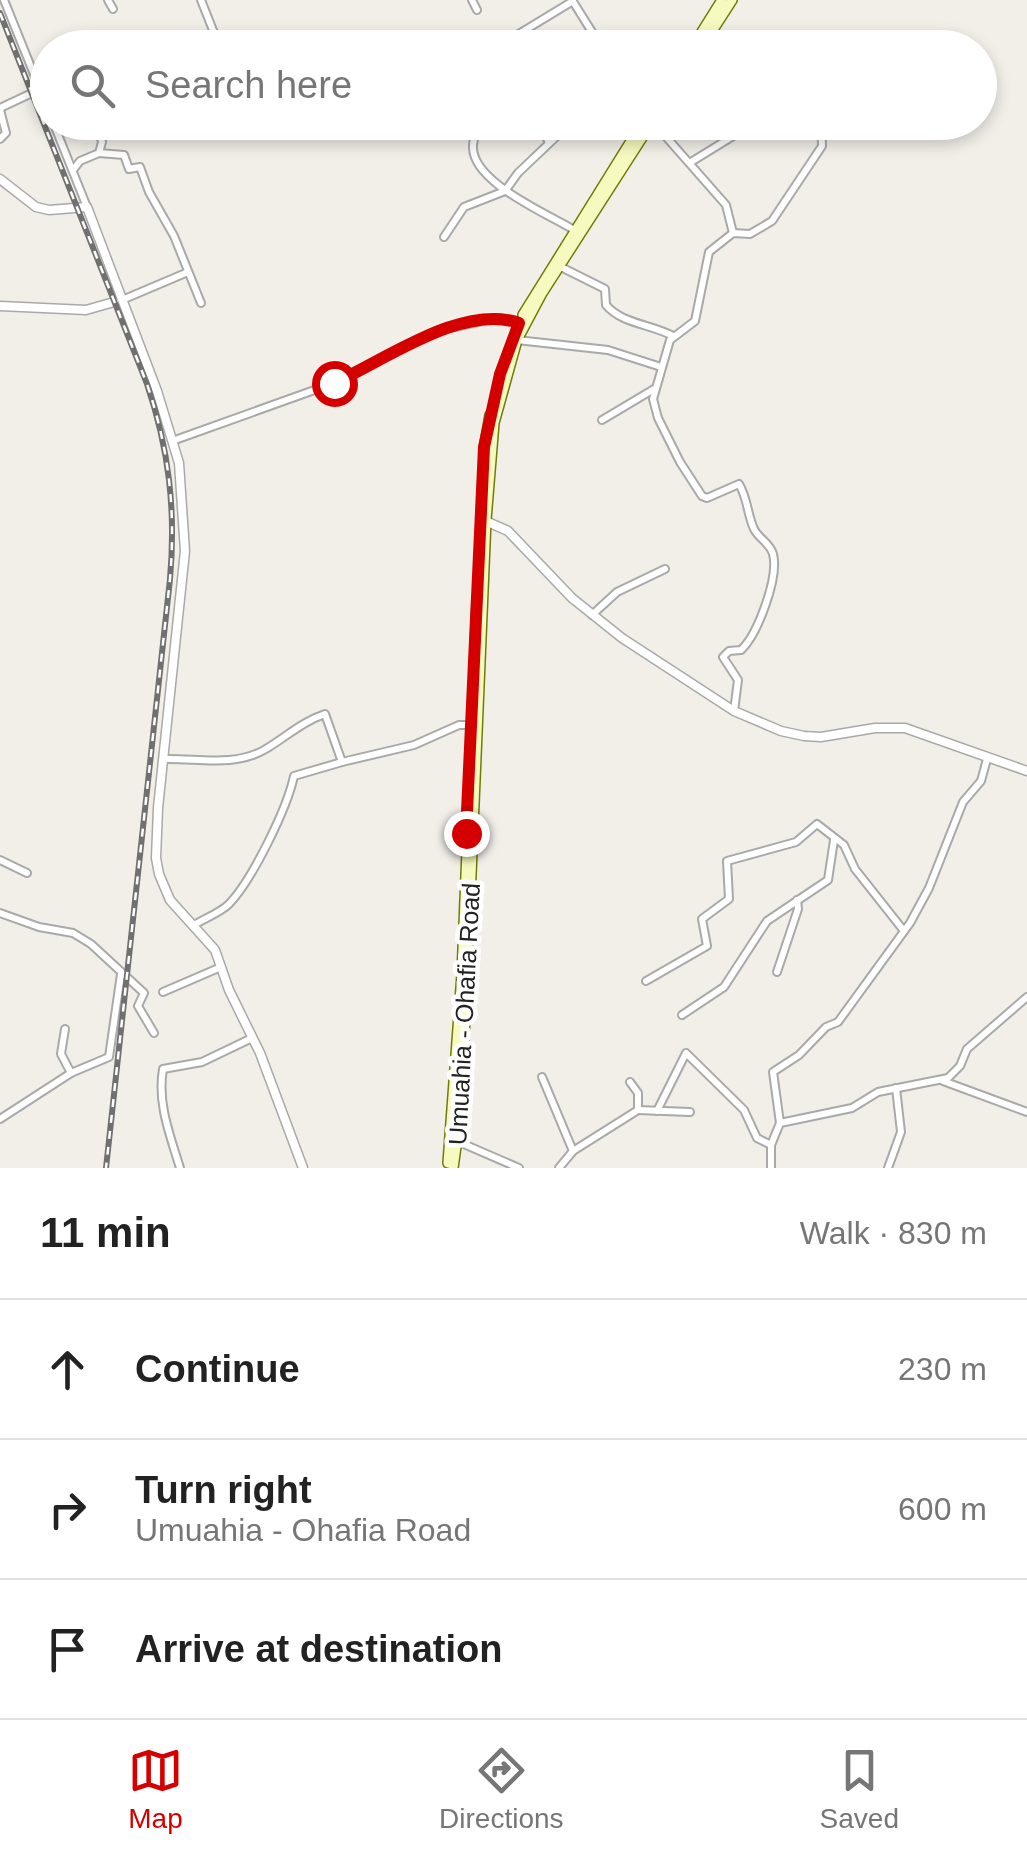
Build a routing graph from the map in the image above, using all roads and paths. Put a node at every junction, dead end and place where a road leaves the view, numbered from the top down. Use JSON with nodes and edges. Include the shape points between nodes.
{"nodes":[{"id":1,"x":4,"y":0,"type":"edge"},
{"id":2,"x":108,"y":0,"type":"edge"},
{"id":3,"x":202,"y":0,"type":"edge"},
{"id":4,"x":472,"y":0,"type":"edge"},
{"id":5,"x":572,"y":0,"type":"edge"},
{"id":6,"x":722,"y":0,"type":"edge"},
{"id":7,"x":732,"y":0,"type":"edge"},
{"id":8,"x":113,"y":10,"type":"dead end"},
{"id":9,"x":477,"y":10,"type":"dead end"},
{"id":10,"x":213,"y":30,"type":"edge"},
{"id":11,"x":526,"y":30,"type":"edge"},
{"id":12,"x":591,"y":30,"type":"edge"},
{"id":13,"x":703,"y":30,"type":"edge"},
{"id":14,"x":713,"y":30,"type":"edge"},
{"id":15,"x":30,"y":64,"type":"edge"},
{"id":16,"x":30,"y":94,"type":"edge"},
{"id":17,"x":0,"y":109,"type":"edge"},
{"id":18,"x":0,"y":139,"type":"edge"},
{"id":19,"x":60,"y":140,"type":"edge"},
{"id":20,"x":101,"y":140,"type":"edge"},
{"id":21,"x":474,"y":140,"type":"edge"},
{"id":22,"x":548,"y":140,"type":"edge"},
{"id":23,"x":552,"y":140,"type":"edge"},
{"id":24,"x":632,"y":140,"type":"edge"},
{"id":25,"x":640,"y":140,"type":"edge"},
{"id":26,"x":670,"y":140,"type":"edge"},
{"id":27,"x":727,"y":140,"type":"edge"},
{"id":28,"x":822,"y":140,"type":"edge"},
{"id":29,"x":549,"y":143,"type":"junction"},
{"id":30,"x":99,"y":153,"type":"junction"},
{"id":31,"x":691,"y":162,"type":"junction"},
{"id":32,"x":72,"y":170,"type":"junction"},
{"id":33,"x":0,"y":178,"type":"edge"},
{"id":34,"x":506,"y":191,"type":"junction"},
{"id":35,"x":87,"y":207,"type":"junction"},
{"id":36,"x":574,"y":230,"type":"junction"},
{"id":37,"x":733,"y":233,"type":"junction"},
{"id":38,"x":444,"y":237,"type":"dead end"},
{"id":39,"x":559,"y":266,"type":"junction"},
{"id":40,"x":188,"y":272,"type":"junction"},
{"id":41,"x":118,"y":301,"type":"junction"},
{"id":42,"x":201,"y":304,"type":"dead end"},
{"id":43,"x":0,"y":306,"type":"edge"},
{"id":44,"x":519,"y":323,"type":"junction"},
{"id":45,"x":674,"y":336,"type":"junction"},
{"id":46,"x":517,"y":340,"type":"junction"},
{"id":47,"x":661,"y":366,"type":"junction"},
{"id":48,"x":654,"y":389,"type":"junction"},
{"id":49,"x":602,"y":420,"type":"dead end"},
{"id":50,"x":174,"y":440,"type":"junction"},
{"id":51,"x":483,"y":520,"type":"junction"},
{"id":52,"x":665,"y":568,"type":"dead end"},
{"id":53,"x":592,"y":615,"type":"junction"},
{"id":54,"x":734,"y":711,"type":"junction"},
{"id":55,"x":470,"y":725,"type":"junction"},
{"id":56,"x":164,"y":759,"type":"junction"},
{"id":57,"x":987,"y":759,"type":"junction"},
{"id":58,"x":342,"y":762,"type":"junction"},
{"id":59,"x":1027,"y":771,"type":"edge"},
{"id":60,"x":834,"y":840,"type":"junction"},
{"id":61,"x":0,"y":860,"type":"edge"},
{"id":62,"x":27,"y":873,"type":"dead end"},
{"id":63,"x":798,"y":899,"type":"junction"},
{"id":64,"x":0,"y":913,"type":"edge"},
{"id":65,"x":194,"y":925,"type":"junction"},
{"id":66,"x":904,"y":931,"type":"junction"},
{"id":67,"x":222,"y":966,"type":"junction"},
{"id":68,"x":777,"y":972,"type":"dead end"},
{"id":69,"x":120,"y":974,"type":"junction"},
{"id":70,"x":646,"y":981,"type":"dead end"},
{"id":71,"x":163,"y":992,"type":"dead end"},
{"id":72,"x":1027,"y":998,"type":"edge"},
{"id":73,"x":682,"y":1015,"type":"dead end"},
{"id":74,"x":65,"y":1030,"type":"dead end"},
{"id":75,"x":154,"y":1034,"type":"dead end"},
{"id":76,"x":252,"y":1038,"type":"junction"},
{"id":77,"x":72,"y":1073,"type":"junction"},
{"id":78,"x":542,"y":1078,"type":"dead end"},
{"id":79,"x":942,"y":1081,"type":"junction"},
{"id":80,"x":630,"y":1082,"type":"dead end"},
{"id":81,"x":896,"y":1088,"type":"junction"},
{"id":82,"x":458,"y":1110,"type":"junction"},
{"id":83,"x":638,"y":1110,"type":"junction"},
{"id":84,"x":657,"y":1111,"type":"junction"},
{"id":85,"x":690,"y":1112,"type":"dead end"},
{"id":86,"x":1027,"y":1112,"type":"edge"},
{"id":87,"x":0,"y":1120,"type":"edge"},
{"id":88,"x":780,"y":1123,"type":"junction"},
{"id":89,"x":458,"y":1142,"type":"junction"},
{"id":90,"x":771,"y":1145,"type":"junction"},
{"id":91,"x":573,"y":1151,"type":"junction"},
{"id":92,"x":180,"y":1168,"type":"edge"},
{"id":93,"x":303,"y":1168,"type":"edge"},
{"id":94,"x":450,"y":1168,"type":"edge"},
{"id":95,"x":519,"y":1168,"type":"edge"},
{"id":96,"x":559,"y":1168,"type":"edge"},
{"id":97,"x":772,"y":1168,"type":"edge"},
{"id":98,"x":888,"y":1168,"type":"edge"}],
"edges":[{"from":1,"to":15,"type":"street"},
{"from":2,"to":8,"type":"street"},
{"from":3,"to":10,"type":"street"},
{"from":4,"to":9,"type":"street"},
{"from":5,"to":11,"type":"street"},
{"from":5,"to":12,"type":"street"},
{"from":6,"to":13,"type":"main road"},
{"from":7,"to":14,"type":"main road"},
{"from":16,"to":17,"type":"street"},
{"from":17,"to":18,"type":"street","via":[[6,133]]},
{"from":19,"to":32,"type":"street"},
{"from":20,"to":30,"type":"street"},
{"from":21,"to":34,"type":"street","via":[[474,156]]},
{"from":22,"to":29,"type":"street"},
{"from":23,"to":29,"type":"street"},
{"from":24,"to":36,"type":"main road","name":"Umuahia - Ohafia Road"},
{"from":25,"to":39,"type":"main road","name":"Umuahia - Ohafia Road"},
{"from":26,"to":31,"type":"street"},
{"from":27,"to":31,"type":"street"},
{"from":28,"to":37,"type":"street","via":[[772,221],[750,234]]},
{"from":29,"to":34,"type":"street"},
{"from":30,"to":32,"type":"street"},
{"from":30,"to":40,"type":"street","via":[[124,155],[129,170],[140,167]]},
{"from":31,"to":37,"type":"street","via":[[726,205]]},
{"from":32,"to":35,"type":"street"},
{"from":33,"to":35,"type":"street","via":[[36,207]]},
{"from":34,"to":36,"type":"street"},
{"from":34,"to":38,"type":"street","via":[[464,207]]},
{"from":35,"to":41,"type":"street"},
{"from":36,"to":44,"type":"main road","name":"Umuahia - Ohafia Road"},
{"from":37,"to":45,"type":"street","via":[[709,252],[694,321]]},
{"from":39,"to":45,"type":"street","via":[[604,289],[606,305],[620,318]]},
{"from":39,"to":46,"type":"main road","name":"Umuahia - Ohafia Road"},
{"from":40,"to":41,"type":"street"},
{"from":40,"to":42,"type":"street"},
{"from":41,"to":43,"type":"street","via":[[86,310]]},
{"from":41,"to":50,"type":"street"},
{"from":44,"to":50,"type":"street","via":[[496,318],[436,332],[334,383]]},
{"from":44,"to":51,"type":"main road","name":"Umuahia - Ohafia Road","via":[[487,426]]},
{"from":45,"to":47,"type":"street"},
{"from":46,"to":47,"type":"street","via":[[608,350]]},
{"from":46,"to":51,"type":"main road","name":"Umuahia - Ohafia Road","via":[[494,423]]},
{"from":47,"to":48,"type":"street"},
{"from":48,"to":49,"type":"street"},
{"from":48,"to":54,"type":"street","via":[[658,418],[702,496],[739,484],[754,530],[774,555],[752,636],[741,650],[723,656],[738,680]]},
{"from":50,"to":56,"type":"street","via":[[185,551]]},
{"from":51,"to":53,"type":"street","via":[[508,531]]},
{"from":51,"to":55,"type":"main road","name":"Umuahia - Ohafia Road"},
{"from":51,"to":82,"type":"main road","name":"Umuahia - Ohafia Road"},
{"from":52,"to":53,"type":"street","via":[[617,592]]},
{"from":53,"to":54,"type":"street"},
{"from":54,"to":57,"type":"street","via":[[804,736],[905,728]]},
{"from":55,"to":58,"type":"street"},
{"from":55,"to":82,"type":"main road","name":"Umuahia - Ohafia Road"},
{"from":56,"to":58,"type":"street","via":[[212,762],[261,752],[324,714]]},
{"from":56,"to":65,"type":"street","via":[[156,858],[170,900]]},
{"from":57,"to":59,"type":"street"},
{"from":57,"to":66,"type":"street"},
{"from":58,"to":65,"type":"street","via":[[294,776],[275,830],[230,903]]},
{"from":60,"to":63,"type":"street","via":[[828,880]]},
{"from":60,"to":66,"type":"street"},
{"from":60,"to":70,"type":"street","via":[[817,824],[796,842],[726,861],[730,899],[702,919],[707,946]]},
{"from":61,"to":62,"type":"street"},
{"from":63,"to":68,"type":"street"},
{"from":63,"to":73,"type":"street","via":[[767,922],[724,987]]},
{"from":64,"to":69,"type":"street","via":[[73,933]]},
{"from":65,"to":67,"type":"street"},
{"from":66,"to":88,"type":"street","via":[[838,1022],[773,1072]]},
{"from":67,"to":71,"type":"street"},
{"from":67,"to":76,"type":"street"},
{"from":69,"to":75,"type":"street","via":[[144,992],[138,1006]]},
{"from":69,"to":77,"type":"street","via":[[111,1055]]},
{"from":72,"to":79,"type":"street","via":[[967,1049]]},
{"from":74,"to":77,"type":"street","via":[[61,1054]]},
{"from":76,"to":92,"type":"street","via":[[202,1062],[163,1069],[160,1088]]},
{"from":76,"to":93,"type":"street"},
{"from":77,"to":87,"type":"street"},
{"from":78,"to":91,"type":"street"},
{"from":79,"to":81,"type":"street"},
{"from":79,"to":86,"type":"street"},
{"from":80,"to":83,"type":"street"},
{"from":81,"to":88,"type":"street","via":[[852,1108]]},
{"from":81,"to":98,"type":"street","via":[[900,1132]]},
{"from":82,"to":89,"type":"main road","name":"Umuahia - Ohafia Road"},
{"from":82,"to":94,"type":"main road","name":"Umuahia - Ohafia Road"},
{"from":83,"to":84,"type":"street"},
{"from":83,"to":91,"type":"street"},
{"from":84,"to":85,"type":"street"},
{"from":84,"to":90,"type":"street","via":[[686,1053],[744,1110],[757,1138]]},
{"from":88,"to":90,"type":"street"},
{"from":89,"to":94,"type":"main road","name":"Umuahia - Ohafia Road"},
{"from":89,"to":95,"type":"street"},
{"from":90,"to":97,"type":"street"},
{"from":91,"to":96,"type":"street"}]}
